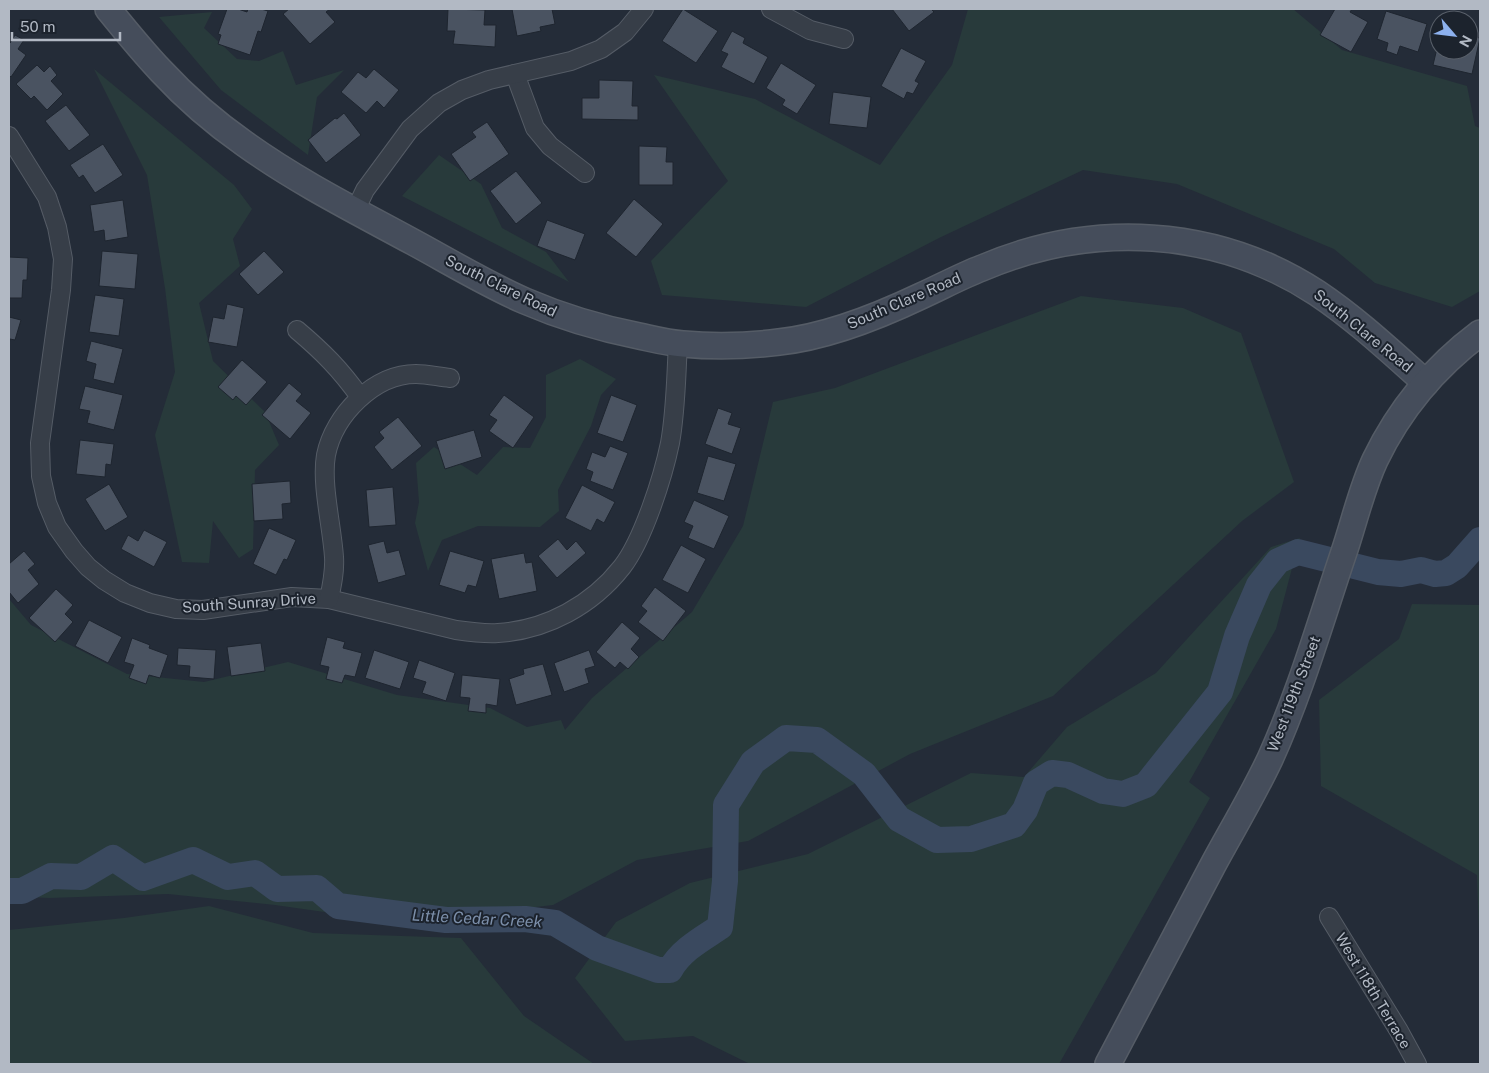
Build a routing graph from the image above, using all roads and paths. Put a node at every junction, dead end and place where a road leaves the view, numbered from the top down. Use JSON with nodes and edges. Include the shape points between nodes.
{"nodes":[{"id":1,"x":108,"y":9,"type":"edge"},
{"id":2,"x":644,"y":9,"type":"edge"},
{"id":3,"x":771,"y":9,"type":"edge"},
{"id":4,"x":844,"y":39,"type":"dead end"},
{"id":5,"x":515,"y":74,"type":"junction"},
{"id":6,"x":9,"y":136,"type":"edge"},
{"id":7,"x":585,"y":173,"type":"dead end"},
{"id":8,"x":355,"y":210,"type":"junction"},
{"id":9,"x":297,"y":330,"type":"dead end"},
{"id":10,"x":1480,"y":333,"type":"edge"},
{"id":11,"x":678,"y":344,"type":"junction"},
{"id":12,"x":450,"y":378,"type":"dead end"},
{"id":13,"x":1426,"y":383,"type":"junction"},
{"id":14,"x":360,"y":397,"type":"junction"},
{"id":15,"x":330,"y":598,"type":"junction"},
{"id":16,"x":1329,"y":917,"type":"dead end"},
{"id":17,"x":1108,"y":1064,"type":"edge"},
{"id":18,"x":1417,"y":1064,"type":"edge"}],
"edges":[{"from":1,"to":8,"type":"street","name":"South Clare Road","via":[[161,71],[215,121],[272,163]]},
{"from":2,"to":5,"type":"street","via":[[624,32],[601,49],[571,62]]},
{"from":3,"to":4,"type":"street","via":[[810,30]]},
{"from":5,"to":7,"type":"street","via":[[535,128],[550,146]]},
{"from":5,"to":8,"type":"street","via":[[462,90],[440,103],[410,129],[365,190]]},
{"from":6,"to":15,"type":"street","name":"South Sunray Drive","via":[[47,197],[63,259],[40,443],[42,476],[57,527],[88,567],[125,593],[150,603],[176,609],[203,610],[292,597]]},
{"from":8,"to":11,"type":"street","name":"South Clare Road","via":[[539,307],[580,322]]},
{"from":9,"to":14,"type":"street","via":[[344,374]]},
{"from":10,"to":13,"type":"street","name":"West 119th Street","via":[[1450,357]]},
{"from":11,"to":13,"type":"street","name":"South Clare Road","via":[[718,346],[781,342],[810,336],[887,311],[1010,256],[1071,241],[1135,236],[1227,251],[1290,278],[1343,312]]},
{"from":11,"to":15,"type":"street","name":"South Sunray Drive","via":[[670,442],[648,516],[623,566],[580,606],[554,621],[531,628],[477,633]]},
{"from":12,"to":14,"type":"street","via":[[415,374],[396,378]]},
{"from":13,"to":17,"type":"street","name":"West 119th Street","via":[[1393,427],[1375,460],[1303,676],[1269,761]]},
{"from":14,"to":15,"type":"street","via":[[345,413],[326,455],[325,480],[334,559]]},
{"from":16,"to":18,"type":"street","name":"West 118th Terrace","via":[[1400,1030]]}]}
